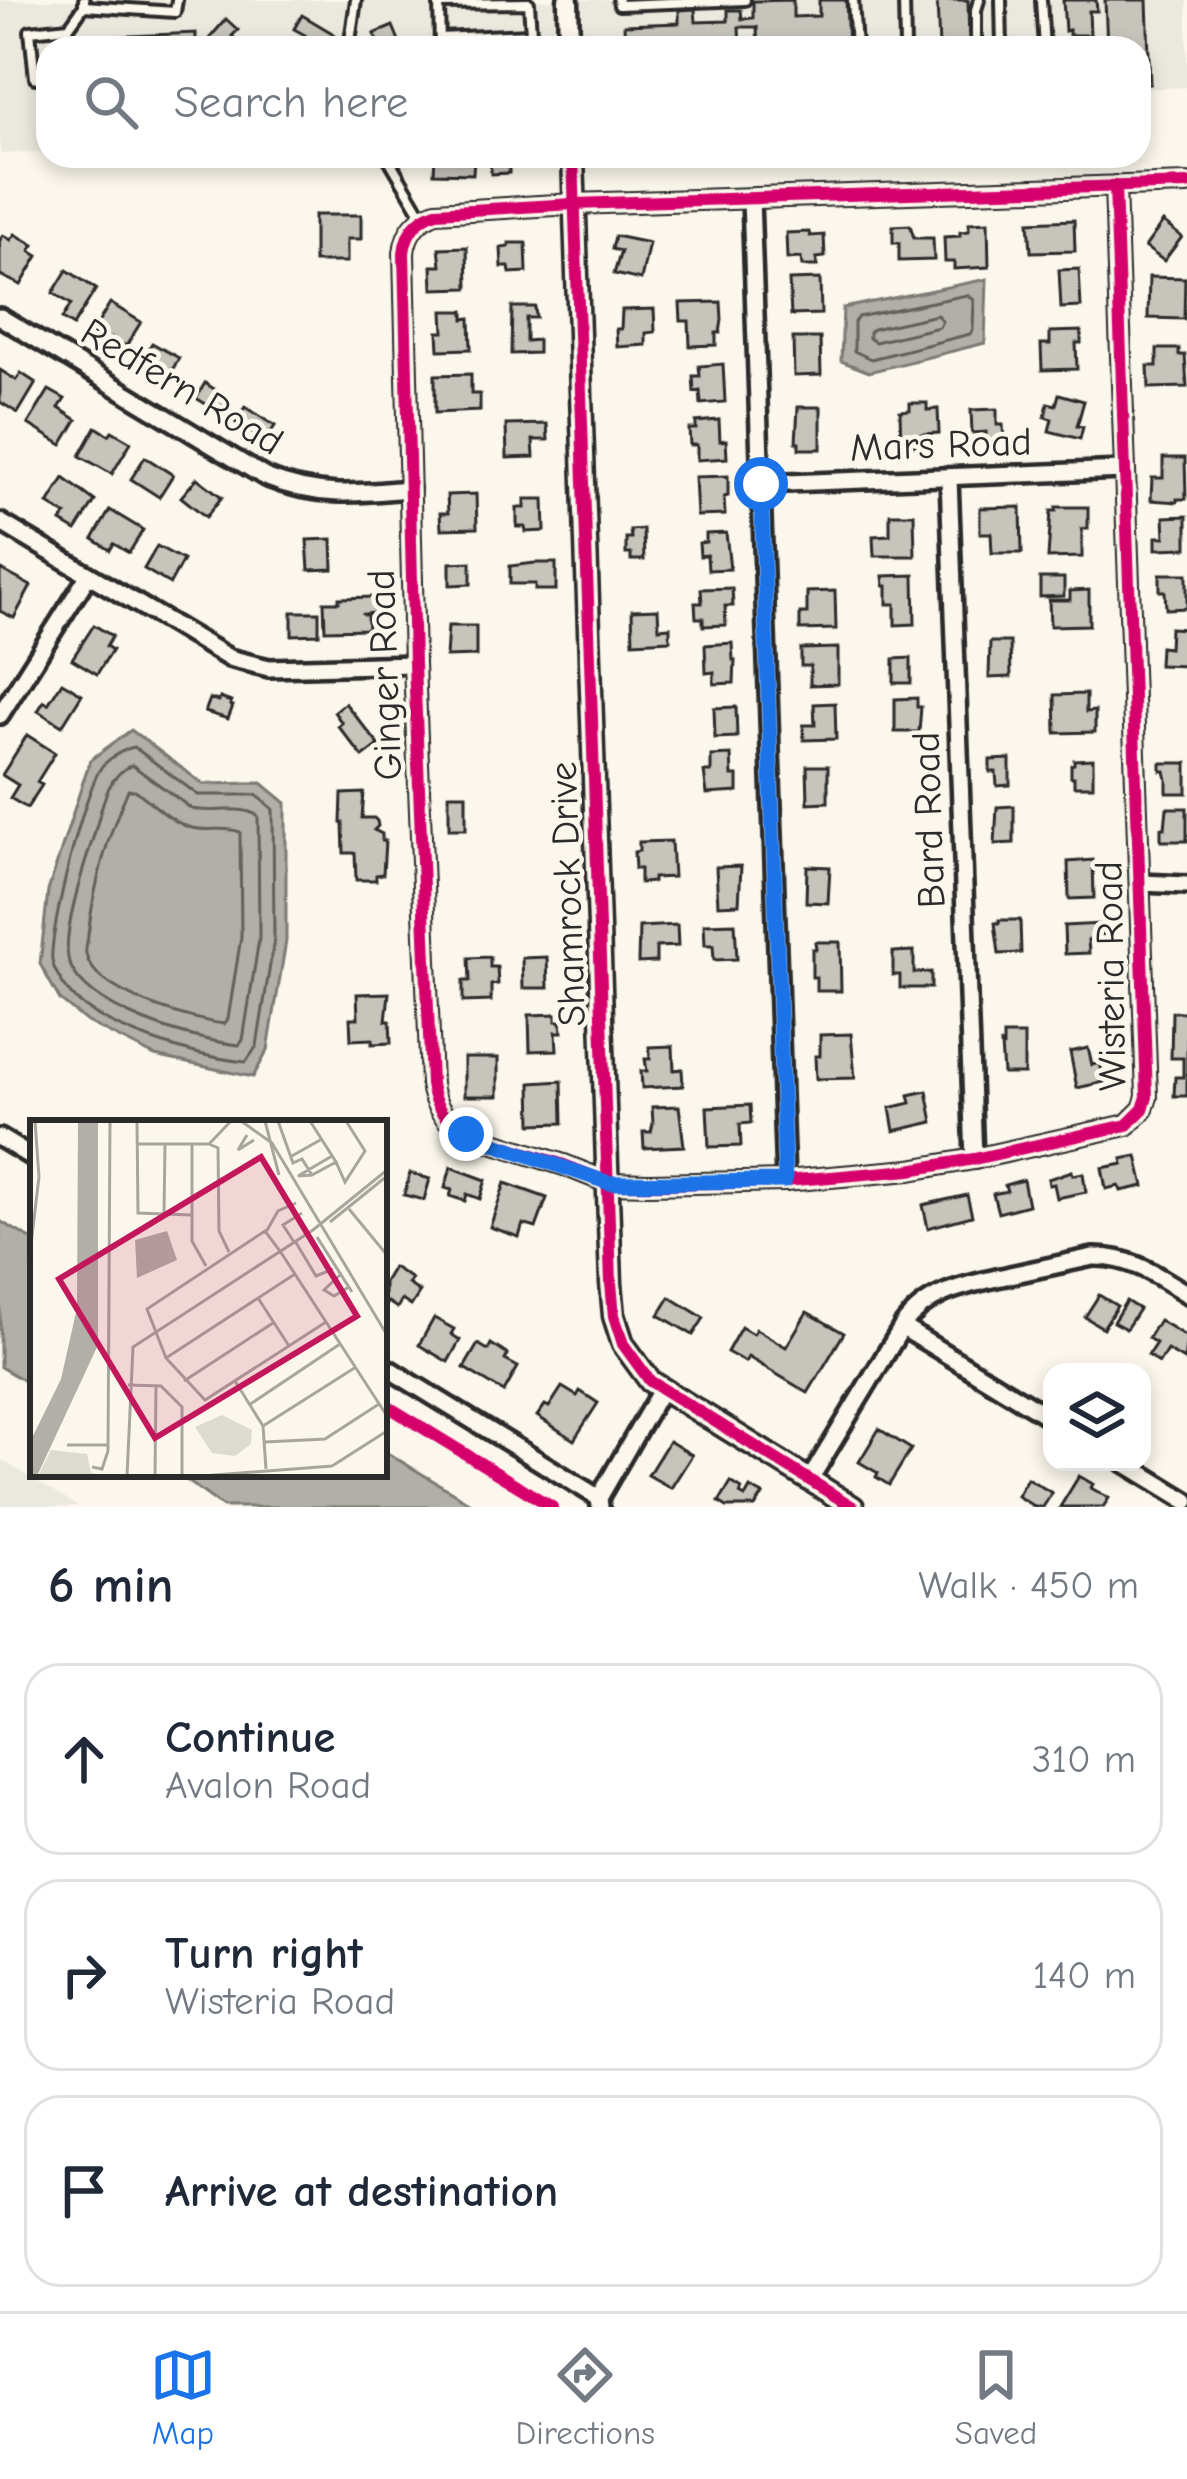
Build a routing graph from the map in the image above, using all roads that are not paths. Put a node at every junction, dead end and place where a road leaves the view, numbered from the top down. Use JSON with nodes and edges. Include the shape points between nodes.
{"nodes":[{"id":1,"x":177,"y":0,"type":"edge"},
{"id":2,"x":356,"y":0,"type":"edge"},
{"id":3,"x":568,"y":0,"type":"edge"},
{"id":4,"x":618,"y":0,"type":"edge"},
{"id":5,"x":745,"y":0,"type":"edge"},
{"id":6,"x":853,"y":0,"type":"edge"},
{"id":7,"x":904,"y":0,"type":"edge"},
{"id":8,"x":979,"y":0,"type":"edge"},
{"id":9,"x":1001,"y":0,"type":"edge"},
{"id":10,"x":1041,"y":0,"type":"edge"},
{"id":11,"x":440,"y":2,"type":"edge"},
{"id":12,"x":84,"y":3,"type":"edge"},
{"id":13,"x":531,"y":34,"type":"joint"},
{"id":14,"x":351,"y":36,"type":"edge"},
{"id":15,"x":440,"y":36,"type":"edge"},
{"id":16,"x":511,"y":36,"type":"edge"},
{"id":17,"x":569,"y":36,"type":"edge"},
{"id":18,"x":855,"y":36,"type":"edge"},
{"id":19,"x":906,"y":36,"type":"edge"},
{"id":20,"x":977,"y":36,"type":"edge"},
{"id":21,"x":1002,"y":36,"type":"edge"},
{"id":22,"x":1042,"y":36,"type":"edge"},
{"id":23,"x":35,"y":78,"type":"dead end"},
{"id":24,"x":394,"y":168,"type":"edge"},
{"id":25,"x":572,"y":168,"type":"edge"},
{"id":26,"x":1187,"y":184,"type":"edge"},
{"id":27,"x":1115,"y":187,"type":"junction"},
{"id":28,"x":751,"y":199,"type":"junction"},
{"id":29,"x":574,"y":204,"type":"junction"},
{"id":30,"x":423,"y":218,"type":"junction"},
{"id":31,"x":0,"y":317,"type":"edge"},
{"id":32,"x":1124,"y":470,"type":"junction"},
{"id":33,"x":949,"y":478,"type":"junction"},
{"id":34,"x":761,"y":484,"type":"junction"},
{"id":35,"x":410,"y":489,"type":"junction"},
{"id":36,"x":0,"y":522,"type":"edge"},
{"id":37,"x":88,"y":576,"type":"junction"},
{"id":38,"x":415,"y":664,"type":"junction"},
{"id":39,"x":0,"y":715,"type":"edge"},
{"id":40,"x":1141,"y":883,"type":"junction"},
{"id":41,"x":1187,"y":885,"type":"edge"},
{"id":42,"x":442,"y":1114,"type":"joint"},
{"id":43,"x":0,"y":1138,"type":"edge"},
{"id":44,"x":30,"y":1156,"type":"edge"},
{"id":45,"x":974,"y":1159,"type":"junction"},
{"id":46,"x":785,"y":1181,"type":"junction"},
{"id":47,"x":609,"y":1183,"type":"junction"},
{"id":48,"x":1187,"y":1294,"type":"edge"},
{"id":49,"x":902,"y":1327,"type":"junction"},
{"id":50,"x":387,"y":1368,"type":"edge"},
{"id":51,"x":661,"y":1390,"type":"junction"},
{"id":52,"x":1043,"y":1413,"type":"edge"},
{"id":53,"x":1138,"y":1471,"type":"edge"},
{"id":54,"x":809,"y":1480,"type":"junction"},
{"id":55,"x":1187,"y":1501,"type":"edge"},
{"id":56,"x":599,"y":1503,"type":"edge"},
{"id":57,"x":853,"y":1507,"type":"edge"}],
"edges":[{"from":1,"to":12,"type":"lane","via":[[176,12]]},
{"from":2,"to":14,"type":"lane"},
{"from":3,"to":17,"type":"street"},
{"from":4,"to":5,"type":"lane"},
{"from":6,"to":18,"type":"lane"},
{"from":7,"to":19,"type":"lane"},
{"from":8,"to":20,"type":"lane"},
{"from":9,"to":21,"type":"lane"},
{"from":10,"to":22,"type":"lane"},
{"from":11,"to":13,"type":"lane","via":[[530,3]]},
{"from":11,"to":15,"type":"lane"},
{"from":12,"to":23,"type":"lane","via":[[69,27],[30,32]]},
{"from":13,"to":16,"type":"lane"},
{"from":24,"to":30,"type":"lane"},
{"from":25,"to":29,"type":"street","name":"Shamrock Drive"},
{"from":26,"to":27,"type":"street"},
{"from":27,"to":28,"type":"street"},
{"from":27,"to":32,"type":"street","name":"Wisteria Road"},
{"from":28,"to":29,"type":"street"},
{"from":28,"to":34,"type":"street"},
{"from":29,"to":30,"type":"street"},
{"from":29,"to":47,"type":"street","name":"Shamrock Drive"},
{"from":30,"to":35,"type":"street","name":"Ginger Road","via":[[404,254]]},
{"from":31,"to":35,"type":"street","name":"Redfern Road","via":[[265,477],[324,494]]},
{"from":32,"to":33,"type":"street","name":"Mars Road"},
{"from":32,"to":40,"type":"street","name":"Wisteria Road"},
{"from":33,"to":34,"type":"street","name":"Mars Road"},
{"from":33,"to":45,"type":"street","name":"Bard Road"},
{"from":34,"to":46,"type":"street"},
{"from":35,"to":38,"type":"street","name":"Ginger Road"},
{"from":36,"to":37,"type":"street"},
{"from":37,"to":38,"type":"street","via":[[246,664]]},
{"from":37,"to":39,"type":"street"},
{"from":38,"to":42,"type":"street","name":"Ginger Road","via":[[430,1084]]},
{"from":40,"to":41,"type":"street"},
{"from":40,"to":45,"type":"street","name":"Wisteria Road","via":[[1143,1109],[1126,1125]]},
{"from":42,"to":47,"type":"street","name":"Wisteria Road","via":[[466,1134]]},
{"from":43,"to":44,"type":"street"},
{"from":45,"to":46,"type":"street","name":"Wisteria Road"},
{"from":46,"to":47,"type":"street","name":"Wisteria Road"},
{"from":47,"to":51,"type":"street","name":"Shamrock Drive","via":[[614,1316],[623,1344]]},
{"from":48,"to":49,"type":"street","via":[[1133,1262],[1093,1257],[952,1288]]},
{"from":49,"to":52,"type":"street"},
{"from":49,"to":54,"type":"street"},
{"from":50,"to":56,"type":"street"},
{"from":51,"to":54,"type":"street","name":"Shamrock Drive"},
{"from":51,"to":56,"type":"street"},
{"from":53,"to":55,"type":"street"},
{"from":54,"to":57,"type":"street","name":"Shamrock Drive"}]}
